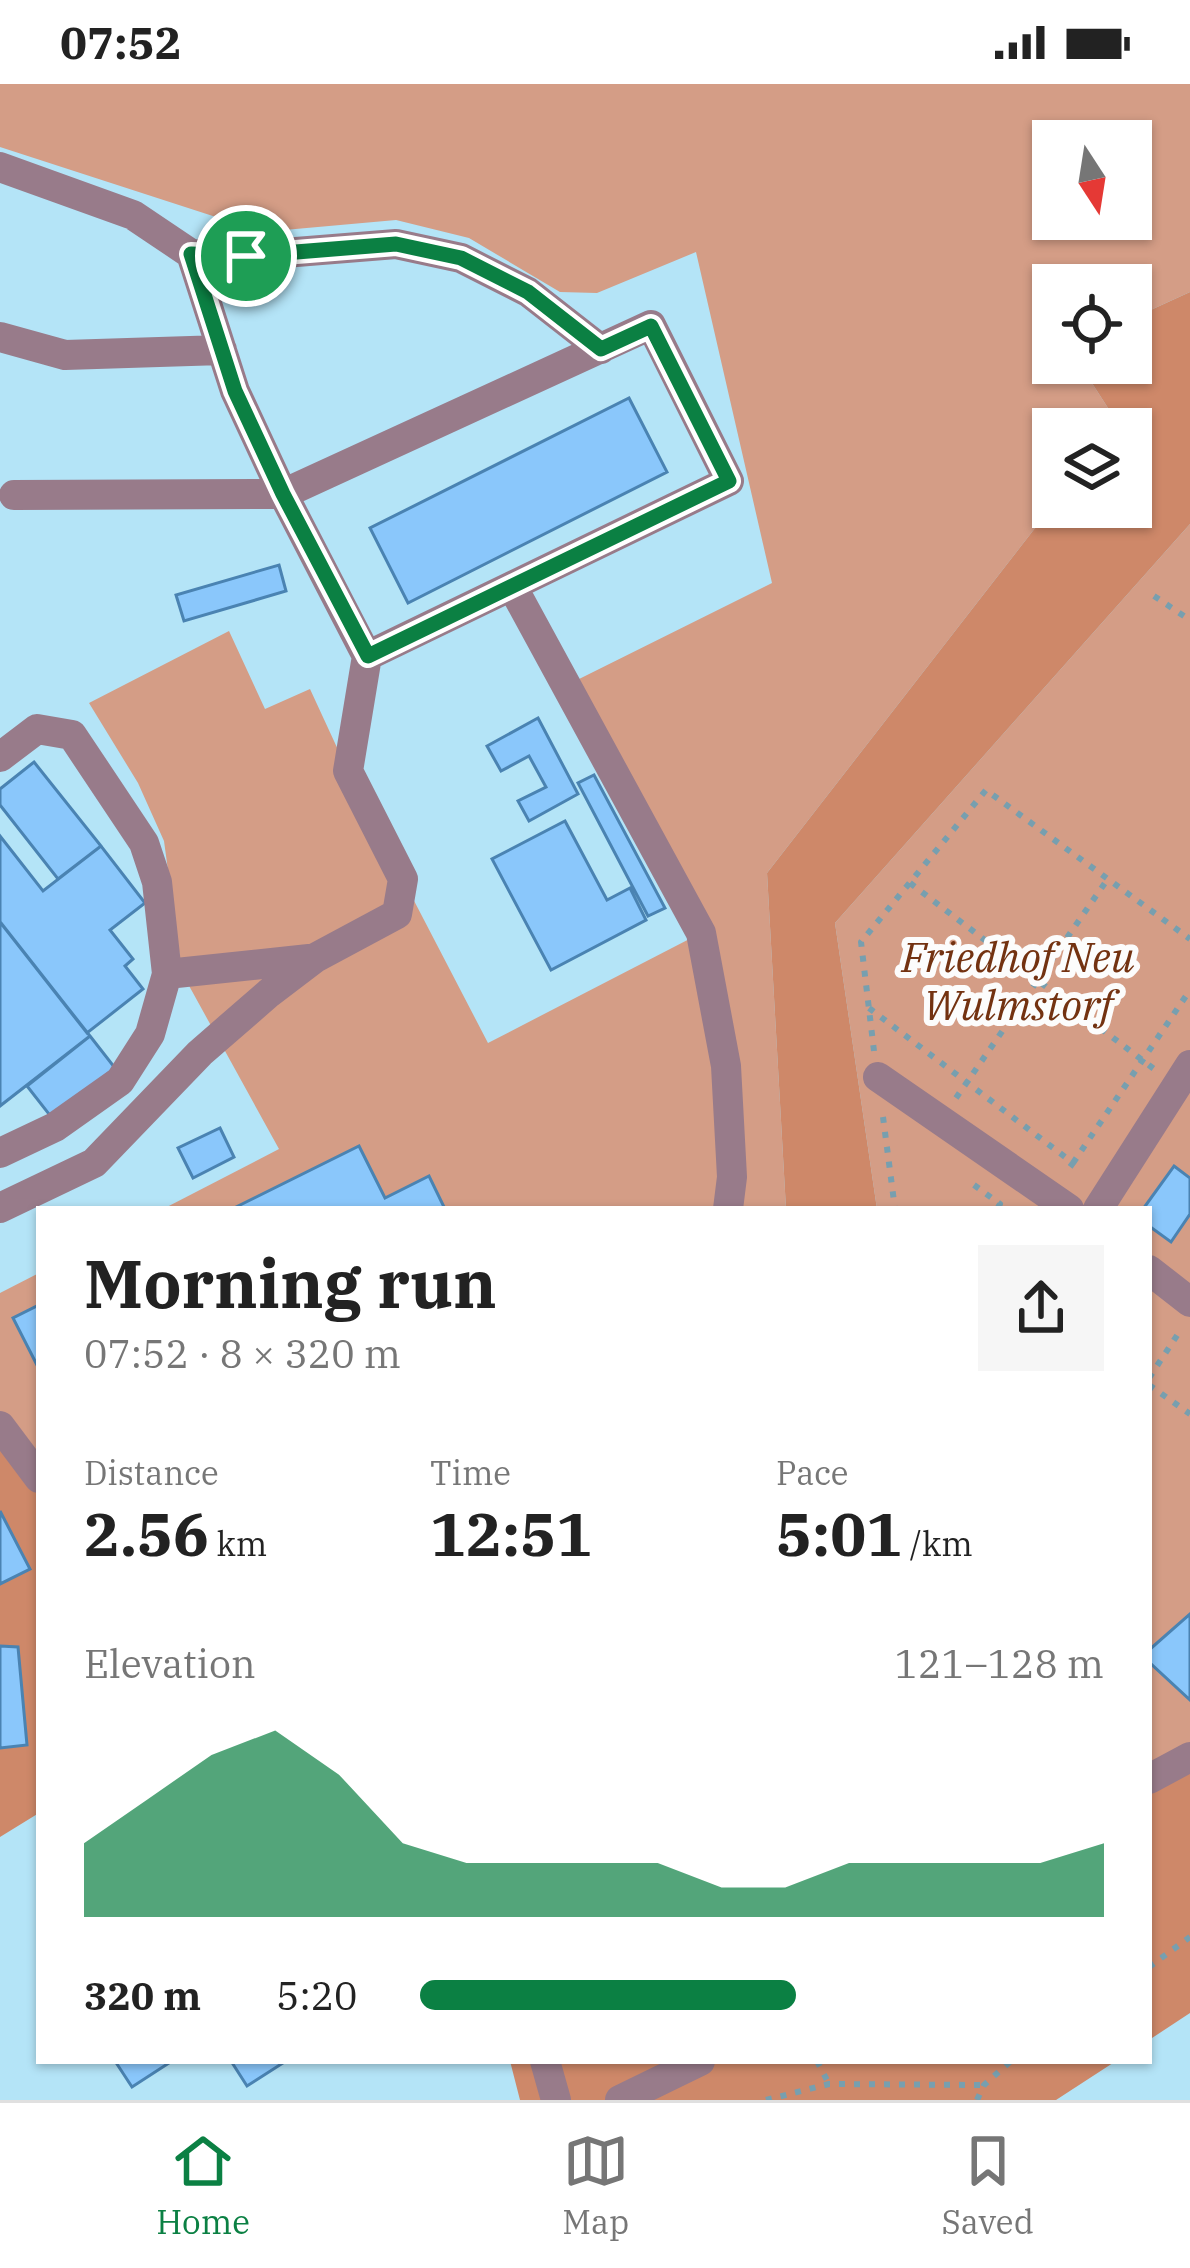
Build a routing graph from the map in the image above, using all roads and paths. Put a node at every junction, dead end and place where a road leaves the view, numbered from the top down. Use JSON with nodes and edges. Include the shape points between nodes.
{"nodes":[{"id":1,"x":0,"y":167,"type":"edge"},
{"id":2,"x":191,"y":254,"type":"junction"},
{"id":3,"x":0,"y":337,"type":"edge"},
{"id":4,"x":601,"y":349,"type":"junction"},
{"id":5,"x":222,"y":350,"type":"junction"},
{"id":6,"x":283,"y":494,"type":"junction"},
{"id":7,"x":14,"y":495,"type":"dead end"},
{"id":8,"x":512,"y":586,"type":"junction"},
{"id":9,"x":1154,"y":596,"type":"dead end"},
{"id":10,"x":1190,"y":620,"type":"edge"},
{"id":11,"x":368,"y":656,"type":"junction"},
{"id":12,"x":0,"y":757,"type":"edge"},
{"id":13,"x":1107,"y":880,"type":"junction"},
{"id":14,"x":910,"y":883,"type":"junction"},
{"id":15,"x":1190,"y":940,"type":"edge"},
{"id":16,"x":315,"y":958,"type":"junction"},
{"id":17,"x":166,"y":974,"type":"junction"},
{"id":18,"x":1037,"y":980,"type":"junction"},
{"id":19,"x":1190,"y":989,"type":"edge"},
{"id":20,"x":869,"y":1008,"type":"junction"},
{"id":21,"x":1142,"y":1060,"type":"junction"},
{"id":22,"x":1184,"y":1074,"type":"edge"},
{"id":23,"x":878,"y":1077,"type":"junction"},
{"id":24,"x":968,"y":1081,"type":"junction"},
{"id":25,"x":941,"y":1120,"type":"junction"},
{"id":26,"x":0,"y":1153,"type":"edge"},
{"id":27,"x":1073,"y":1163,"type":"junction"},
{"id":28,"x":1060,"y":1202,"type":"edge"},
{"id":29,"x":728,"y":1206,"type":"edge"},
{"id":30,"x":895,"y":1206,"type":"edge"},
{"id":31,"x":1100,"y":1206,"type":"edge"},
{"id":32,"x":0,"y":1208,"type":"edge"},
{"id":33,"x":1152,"y":1272,"type":"edge"},
{"id":34,"x":1190,"y":1302,"type":"edge"},
{"id":35,"x":1190,"y":1317,"type":"edge"},
{"id":36,"x":1152,"y":1375,"type":"edge"},
{"id":37,"x":1152,"y":1380,"type":"edge"},
{"id":38,"x":1190,"y":1414,"type":"edge"},
{"id":39,"x":0,"y":1426,"type":"edge"},
{"id":40,"x":36,"y":1474,"type":"edge"},
{"id":41,"x":1190,"y":1756,"type":"edge"},
{"id":42,"x":1152,"y":1777,"type":"edge"},
{"id":43,"x":1190,"y":1937,"type":"edge"},
{"id":44,"x":1152,"y":1965,"type":"edge"},
{"id":45,"x":546,"y":2064,"type":"edge"},
{"id":46,"x":694,"y":2064,"type":"edge"},
{"id":47,"x":819,"y":2064,"type":"edge"},
{"id":48,"x":1008,"y":2064,"type":"edge"},
{"id":49,"x":829,"y":2084,"type":"junction"},
{"id":50,"x":984,"y":2085,"type":"junction"},
{"id":51,"x":556,"y":2100,"type":"edge"},
{"id":52,"x":620,"y":2100,"type":"edge"},
{"id":53,"x":766,"y":2100,"type":"edge"},
{"id":54,"x":977,"y":2100,"type":"edge"}],
"edges":[{"from":1,"to":2,"type":"street","via":[[134,215]]},
{"from":2,"to":4,"type":"street","via":[[396,244],[461,258],[528,292]]},
{"from":2,"to":5,"type":"street"},
{"from":3,"to":5,"type":"street","via":[[65,356]]},
{"from":4,"to":6,"type":"street"},
{"from":4,"to":8,"type":"street","via":[[651,326],[729,481]]},
{"from":5,"to":6,"type":"street"},
{"from":6,"to":7,"type":"street"},
{"from":6,"to":11,"type":"street"},
{"from":8,"to":11,"type":"street"},
{"from":8,"to":29,"type":"street","via":[[701,933],[726,1066]]},
{"from":9,"to":10,"type":"path"},
{"from":11,"to":16,"type":"street","via":[[348,771],[403,879],[397,914]]},
{"from":12,"to":17,"type":"street","via":[[37,729],[72,734],[144,843],[157,882]]},
{"from":13,"to":14,"type":"path","via":[[986,790]]},
{"from":13,"to":15,"type":"path"},
{"from":13,"to":18,"type":"path"},
{"from":14,"to":18,"type":"path"},
{"from":14,"to":20,"type":"path","via":[[861,942]]},
{"from":16,"to":17,"type":"street"},
{"from":16,"to":32,"type":"street","via":[[200,1053],[94,1162]]},
{"from":17,"to":26,"type":"street","via":[[150,1034],[120,1081],[55,1127]]},
{"from":18,"to":21,"type":"path"},
{"from":18,"to":24,"type":"path"},
{"from":19,"to":21,"type":"path"},
{"from":20,"to":23,"type":"path"},
{"from":20,"to":24,"type":"path"},
{"from":21,"to":22,"type":"path"},
{"from":21,"to":27,"type":"path"},
{"from":22,"to":31,"type":"street"},
{"from":23,"to":25,"type":"street"},
{"from":23,"to":30,"type":"path"},
{"from":24,"to":25,"type":"path"},
{"from":24,"to":27,"type":"path"},
{"from":25,"to":28,"type":"street"},
{"from":27,"to":28,"type":"path"},
{"from":33,"to":34,"type":"street"},
{"from":35,"to":36,"type":"path"},
{"from":37,"to":38,"type":"path"},
{"from":39,"to":40,"type":"street"},
{"from":41,"to":42,"type":"street"},
{"from":43,"to":44,"type":"path"},
{"from":45,"to":51,"type":"street"},
{"from":46,"to":52,"type":"street"},
{"from":47,"to":49,"type":"path"},
{"from":48,"to":50,"type":"path"},
{"from":49,"to":50,"type":"path"},
{"from":49,"to":53,"type":"path"},
{"from":50,"to":54,"type":"path"}]}
